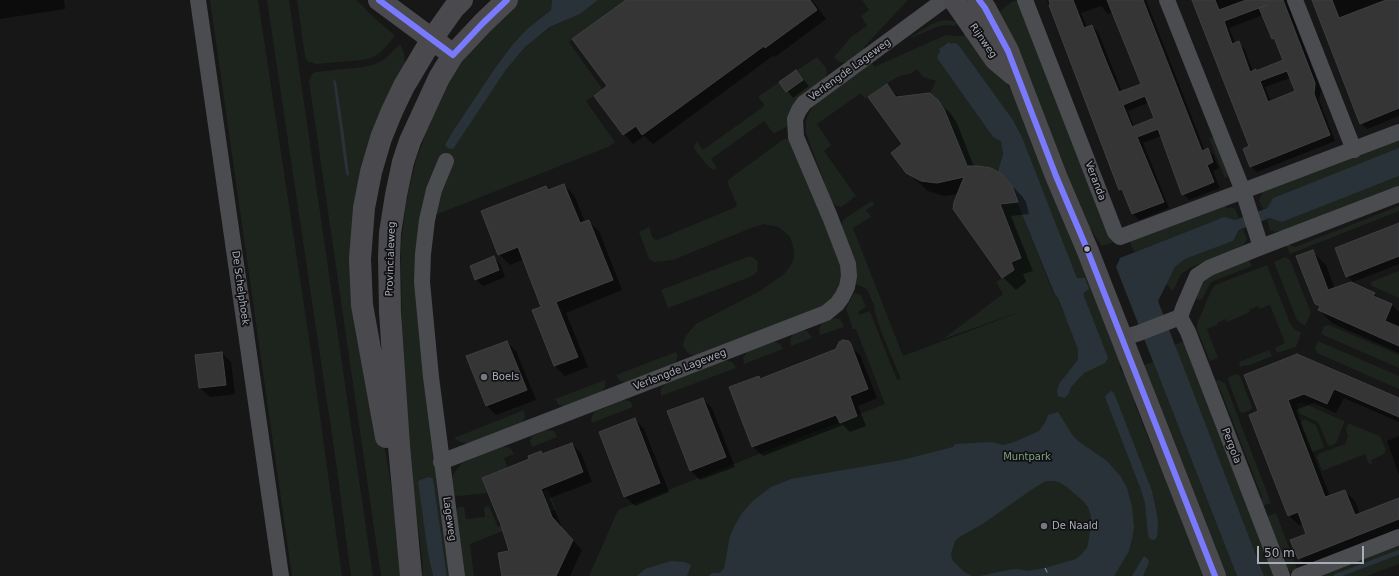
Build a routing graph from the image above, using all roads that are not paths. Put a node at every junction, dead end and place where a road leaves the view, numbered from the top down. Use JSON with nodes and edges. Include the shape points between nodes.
{"nodes":[{"id":1,"x":198,"y":0,"type":"edge"},
{"id":2,"x":379,"y":0,"type":"edge"},
{"id":3,"x":462,"y":0,"type":"edge"},
{"id":4,"x":507,"y":0,"type":"edge"},
{"id":5,"x":944,"y":0,"type":"edge"},
{"id":6,"x":954,"y":0,"type":"edge"},
{"id":7,"x":978,"y":0,"type":"edge"},
{"id":8,"x":1025,"y":0,"type":"edge"},
{"id":9,"x":1167,"y":0,"type":"edge"},
{"id":10,"x":1295,"y":0,"type":"edge"},
{"id":11,"x":432,"y":39,"type":"junction"},
{"id":12,"x":453,"y":55,"type":"junction"},
{"id":13,"x":1018,"y":78,"type":"junction"},
{"id":14,"x":1399,"y":132,"type":"edge"},
{"id":15,"x":1354,"y":150,"type":"junction"},
{"id":16,"x":446,"y":161,"type":"dead end"},
{"id":17,"x":1243,"y":191,"type":"junction"},
{"id":18,"x":1399,"y":194,"type":"edge"},
{"id":19,"x":1261,"y":247,"type":"junction"},
{"id":20,"x":1174,"y":320,"type":"junction"},
{"id":21,"x":1130,"y":336,"type":"junction"},
{"id":22,"x":441,"y":462,"type":"junction"},
{"id":23,"x":1399,"y":537,"type":"edge"},
{"id":24,"x":408,"y":551,"type":"junction"},
{"id":25,"x":281,"y":576,"type":"edge"},
{"id":26,"x":411,"y":576,"type":"edge"},
{"id":27,"x":457,"y":576,"type":"edge"},
{"id":28,"x":1215,"y":576,"type":"edge"},
{"id":29,"x":1282,"y":576,"type":"edge"},
{"id":30,"x":1299,"y":576,"type":"edge"}],
"edges":[{"from":1,"to":25,"type":"street","name":"De Schelphoek"},
{"from":2,"to":11,"type":"main road"},
{"from":3,"to":11,"type":"main road","name":"Provincialeweg"},
{"from":4,"to":12,"type":"main road","name":"Provincialeweg"},
{"from":5,"to":22,"type":"street","name":"Verlengde Lageweg","via":[[804,103],[795,120],[796,137],[848,264],[847,287],[836,304],[826,313]]},
{"from":6,"to":13,"type":"main road","name":"Rijnweg","via":[[995,60]]},
{"from":7,"to":13,"type":"main road","name":"Rijnweg","via":[[1008,51]]},
{"from":8,"to":17,"type":"street","name":"Veranda","via":[[1115,232],[1120,237]]},
{"from":9,"to":17,"type":"street"},
{"from":10,"to":15,"type":"street"},
{"from":11,"to":12,"type":"main road"},
{"from":11,"to":24,"type":"main road","name":"Provincialeweg","via":[[404,86],[381,138],[364,208],[360,259],[362,305]]},
{"from":12,"to":24,"type":"main road","name":"Provincialeweg","via":[[439,78],[410,141],[403,162],[390,233],[390,312]]},
{"from":13,"to":21,"type":"main road","name":"Rijnweg","via":[[1087,249]]},
{"from":14,"to":15,"type":"street","name":"Veranda"},
{"from":15,"to":17,"type":"street","name":"Veranda"},
{"from":16,"to":22,"type":"street","via":[[434,190],[427,220],[422,282]]},
{"from":17,"to":19,"type":"street"},
{"from":18,"to":19,"type":"street"},
{"from":19,"to":20,"type":"street","via":[[1209,268],[1197,276],[1184,306]]},
{"from":20,"to":21,"type":"street"},
{"from":20,"to":29,"type":"street","name":"Pergola","via":[[1188,332]]},
{"from":21,"to":28,"type":"main road","name":"Rijnweg"},
{"from":22,"to":27,"type":"street","name":"Lageweg"},
{"from":23,"to":30,"type":"street"},
{"from":24,"to":26,"type":"main road","name":"Provincialeweg"}]}
